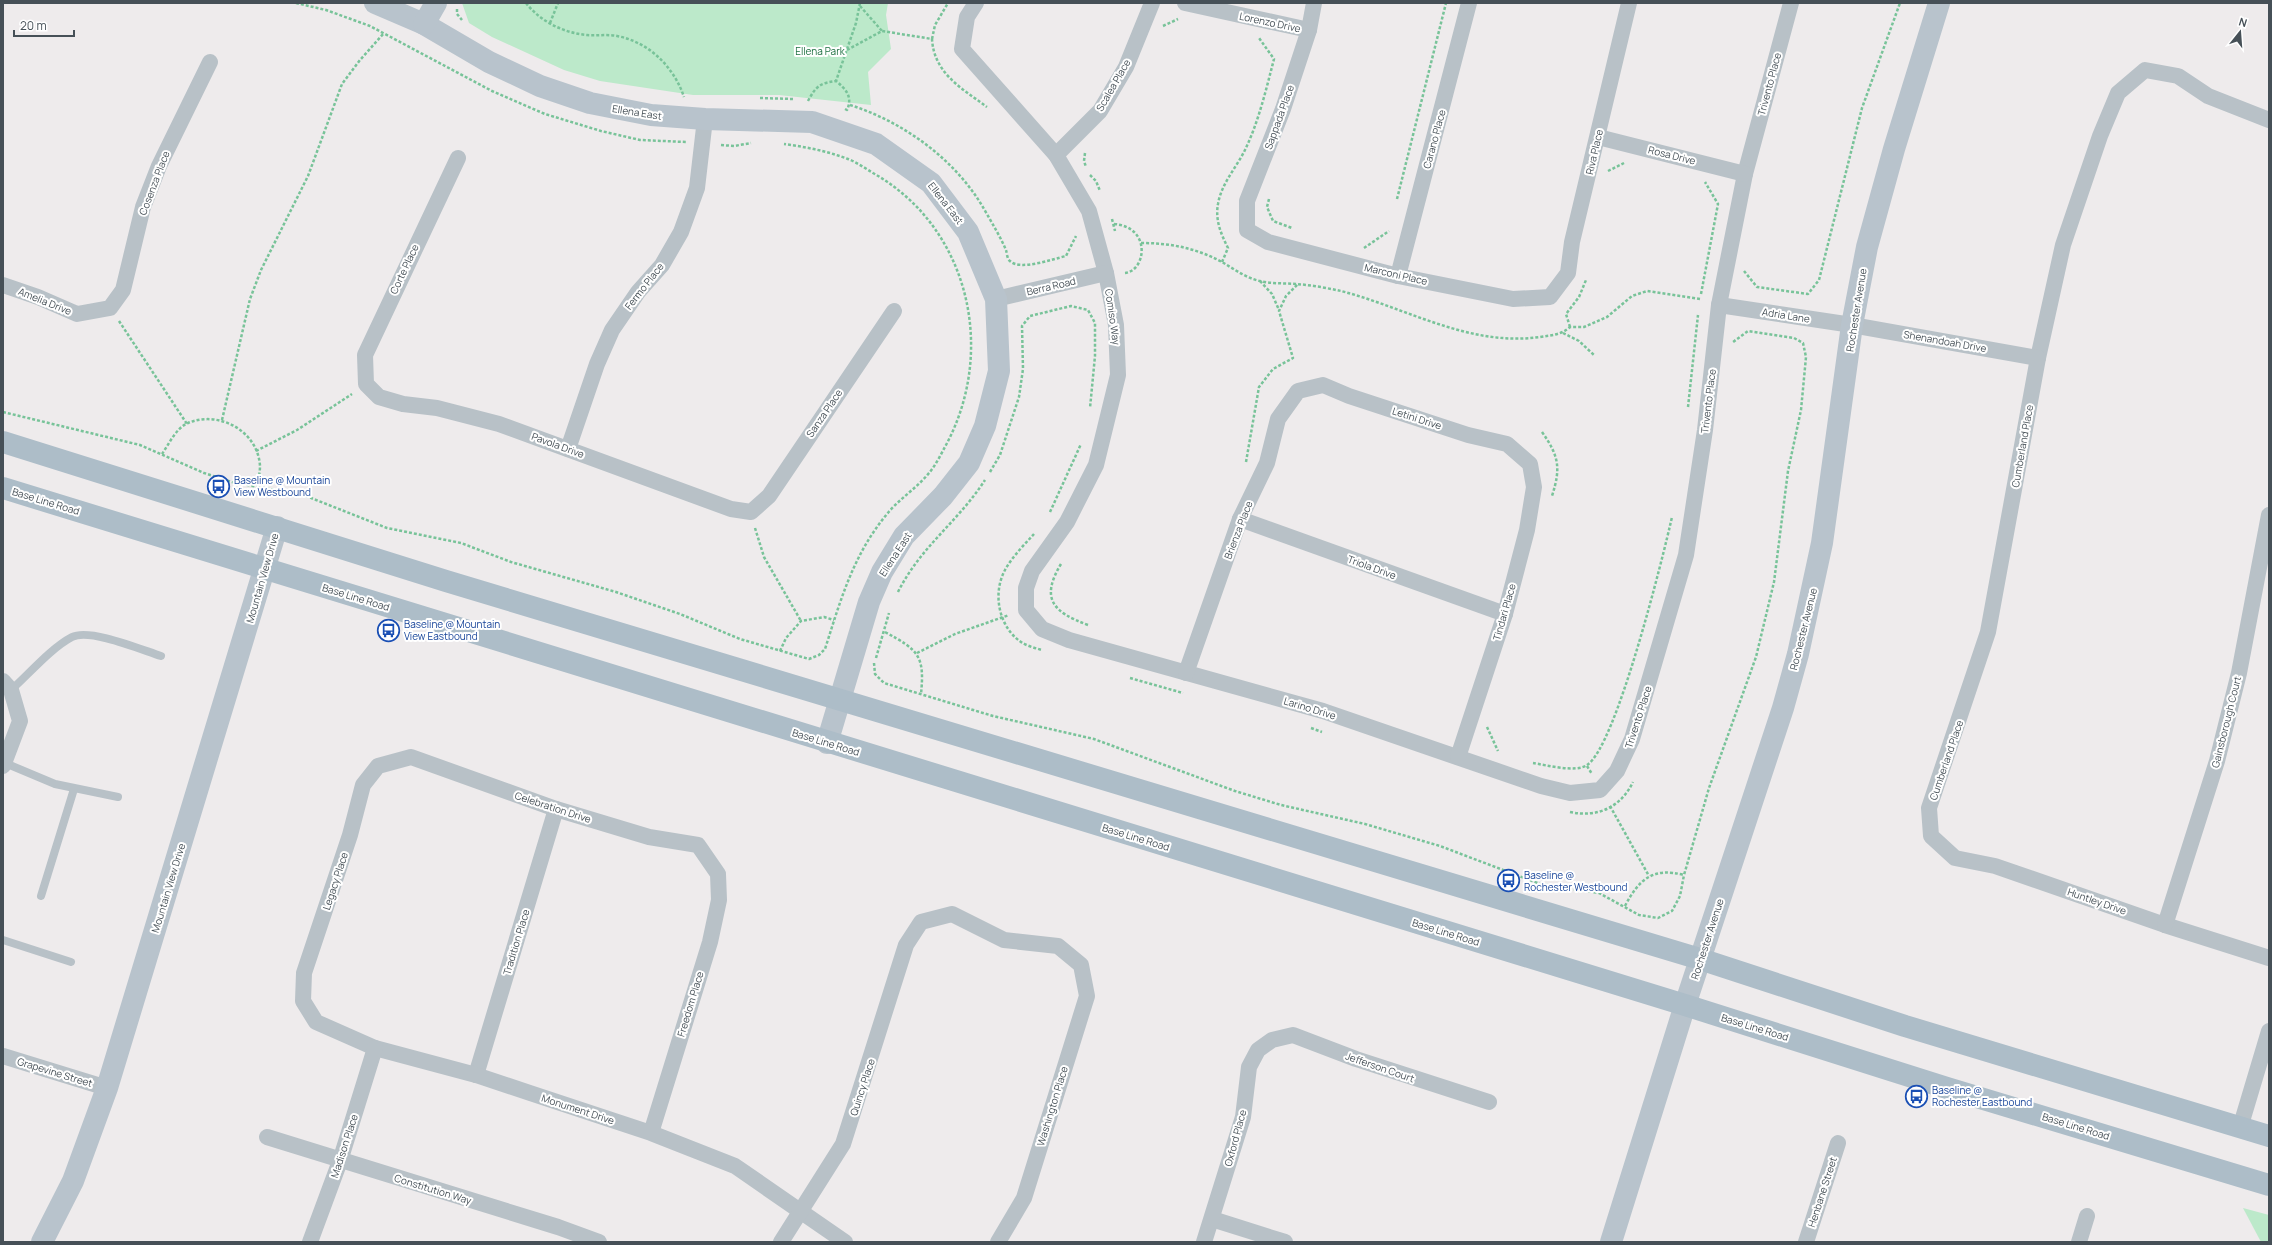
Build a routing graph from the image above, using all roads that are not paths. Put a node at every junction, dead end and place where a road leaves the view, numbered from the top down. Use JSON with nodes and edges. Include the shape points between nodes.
{"nodes":[{"id":1,"x":375,"y":3,"type":"edge"},
{"id":2,"x":436,"y":3,"type":"edge"},
{"id":3,"x":976,"y":3,"type":"edge"},
{"id":4,"x":1152,"y":3,"type":"edge"},
{"id":5,"x":1314,"y":3,"type":"edge"},
{"id":6,"x":1469,"y":3,"type":"edge"},
{"id":7,"x":1629,"y":3,"type":"edge"},
{"id":8,"x":1790,"y":3,"type":"edge"},
{"id":9,"x":1939,"y":3,"type":"edge"},
{"id":10,"x":1183,"y":10,"type":"edge"},
{"id":11,"x":424,"y":24,"type":"junction"},
{"id":12,"x":1309,"y":30,"type":"junction"},
{"id":13,"x":210,"y":62,"type":"dead end"},
{"id":14,"x":705,"y":119,"type":"junction"},
{"id":15,"x":2269,"y":120,"type":"edge"},
{"id":16,"x":1598,"y":137,"type":"junction"},
{"id":17,"x":1056,"y":154,"type":"junction"},
{"id":18,"x":458,"y":158,"type":"dead end"},
{"id":19,"x":1745,"y":174,"type":"junction"},
{"id":20,"x":1247,"y":230,"type":"joint"},
{"id":21,"x":1106,"y":273,"type":"junction"},
{"id":22,"x":1398,"y":276,"type":"junction"},
{"id":23,"x":3,"y":285,"type":"edge"},
{"id":24,"x":1550,"y":297,"type":"joint"},
{"id":25,"x":996,"y":298,"type":"junction"},
{"id":26,"x":1719,"y":305,"type":"junction"},
{"id":27,"x":110,"y":308,"type":"joint"},
{"id":28,"x":894,"y":311,"type":"dead end"},
{"id":29,"x":1852,"y":325,"type":"junction"},
{"id":30,"x":2038,"y":358,"type":"junction"},
{"id":31,"x":366,"y":384,"type":"joint"},
{"id":32,"x":1298,"y":391,"type":"joint"},
{"id":33,"x":3,"y":442,"type":"edge"},
{"id":34,"x":568,"y":449,"type":"junction"},
{"id":35,"x":1530,"y":464,"type":"joint"},
{"id":36,"x":3,"y":488,"type":"edge"},
{"id":37,"x":751,"y":512,"type":"joint"},
{"id":38,"x":2269,"y":515,"type":"edge"},
{"id":39,"x":1240,"y":519,"type":"junction"},
{"id":40,"x":277,"y":527,"type":"junction"},
{"id":41,"x":265,"y":569,"type":"junction"},
{"id":42,"x":1026,"y":610,"type":"joint"},
{"id":43,"x":1505,"y":614,"type":"junction"},
{"id":44,"x":162,"y":656,"type":"dead end"},
{"id":45,"x":1186,"y":673,"type":"junction"},
{"id":46,"x":7,"y":686,"type":"edge"},
{"id":47,"x":840,"y":699,"type":"junction"},
{"id":48,"x":827,"y":742,"type":"junction"},
{"id":49,"x":1458,"y":757,"type":"junction"},
{"id":50,"x":4,"y":765,"type":"edge"},
{"id":51,"x":378,"y":766,"type":"joint"},
{"id":52,"x":74,"y":789,"type":"junction"},
{"id":53,"x":1600,"y":790,"type":"joint"},
{"id":54,"x":118,"y":797,"type":"dead end"},
{"id":55,"x":556,"y":810,"type":"junction"},
{"id":56,"x":1931,"y":836,"type":"joint"},
{"id":57,"x":718,"y":874,"type":"joint"},
{"id":58,"x":41,"y":896,"type":"dead end"},
{"id":59,"x":2165,"y":925,"type":"junction"},
{"id":60,"x":3,"y":940,"type":"edge"},
{"id":61,"x":2269,"y":958,"type":"edge"},
{"id":62,"x":1700,"y":959,"type":"junction"},
{"id":63,"x":71,"y":962,"type":"dead end"},
{"id":64,"x":1081,"y":965,"type":"joint"},
{"id":65,"x":304,"y":1001,"type":"joint"},
{"id":66,"x":1685,"y":1005,"type":"junction"},
{"id":67,"x":2269,"y":1031,"type":"edge"},
{"id":68,"x":1272,"y":1040,"type":"joint"},
{"id":69,"x":375,"y":1048,"type":"junction"},
{"id":70,"x":3,"y":1056,"type":"edge"},
{"id":71,"x":476,"y":1075,"type":"junction"},
{"id":72,"x":106,"y":1088,"type":"junction"},
{"id":73,"x":1489,"y":1102,"type":"dead end"},
{"id":74,"x":2240,"y":1128,"type":"junction"},
{"id":75,"x":651,"y":1133,"type":"junction"},
{"id":76,"x":2269,"y":1136,"type":"edge"},
{"id":77,"x":267,"y":1137,"type":"dead end"},
{"id":78,"x":1838,"y":1143,"type":"dead end"},
{"id":79,"x":340,"y":1161,"type":"junction"},
{"id":80,"x":2269,"y":1184,"type":"edge"},
{"id":81,"x":800,"y":1211,"type":"junction"},
{"id":82,"x":2087,"y":1216,"type":"dead end"},
{"id":83,"x":1212,"y":1218,"type":"junction"},
{"id":84,"x":42,"y":1242,"type":"edge"},
{"id":85,"x":310,"y":1242,"type":"edge"},
{"id":86,"x":599,"y":1242,"type":"edge"},
{"id":87,"x":781,"y":1242,"type":"edge"},
{"id":88,"x":845,"y":1242,"type":"edge"},
{"id":89,"x":998,"y":1242,"type":"edge"},
{"id":90,"x":1204,"y":1242,"type":"edge"},
{"id":91,"x":1285,"y":1242,"type":"edge"},
{"id":92,"x":1611,"y":1242,"type":"edge"},
{"id":93,"x":1806,"y":1242,"type":"edge"},
{"id":94,"x":2079,"y":1242,"type":"edge"}],
"edges":[{"from":1,"to":11,"type":"street","name":"Ellena East"},
{"from":2,"to":11,"type":"street"},
{"from":3,"to":17,"type":"street","name":"Comiso Way","via":[[967,17],[962,49]]},
{"from":4,"to":17,"type":"street","name":"Scalea Place","via":[[1126,67],[1100,111]]},
{"from":5,"to":12,"type":"street","name":"Sappada Place"},
{"from":6,"to":22,"type":"street","name":"Carano Place"},
{"from":7,"to":16,"type":"street","name":"Riva Place"},
{"from":8,"to":19,"type":"street","name":"Trivento Place"},
{"from":9,"to":29,"type":"street","name":"Rochester Avenue","via":[[1896,141],[1867,247]]},
{"from":10,"to":12,"type":"street","name":"Lorenzo Drive"},
{"from":11,"to":14,"type":"street","name":"Ellena East","via":[[489,62],[547,89],[590,103],[651,115]]},
{"from":12,"to":20,"type":"street","name":"Sappada Place","via":[[1283,109],[1247,201]]},
{"from":13,"to":27,"type":"street","name":"Cosenza Place","via":[[159,166],[143,207],[123,290]]},
{"from":14,"to":25,"type":"street","name":"Ellena East","via":[[812,122],[876,144],[931,183],[968,232]]},
{"from":14,"to":34,"type":"street","name":"Fermo Place","via":[[697,188],[681,232],[662,265],[638,292],[612,330],[597,364]]},
{"from":15,"to":30,"type":"street","name":"Cumberland Place","via":[[2208,96],[2178,76],[2145,70],[2118,93],[2100,136],[2063,245]]},
{"from":16,"to":19,"type":"street","name":"Rosa Drive"},
{"from":16,"to":24,"type":"street","name":"Riva Place","via":[[1572,242],[1568,273]]},
{"from":17,"to":21,"type":"street","name":"Comiso Way","via":[[1089,211]]},
{"from":18,"to":31,"type":"street","name":"Corte Place","via":[[365,356]]},
{"from":19,"to":26,"type":"street","name":"Trivento Place"},
{"from":20,"to":22,"type":"street","name":"Marconi Place","via":[[1268,242]]},
{"from":21,"to":25,"type":"street","name":"Berra Road"},
{"from":21,"to":42,"type":"street","name":"Comiso Way","via":[[1116,325],[1118,375],[1096,465],[1067,522],[1032,571],[1026,588]]},
{"from":22,"to":24,"type":"street","name":"Marconi Place","via":[[1513,299]]},
{"from":23,"to":27,"type":"street","name":"Amelia Drive","via":[[77,314]]},
{"from":25,"to":47,"type":"street","name":"Ellena East","via":[[999,371],[984,426],[969,463],[943,496],[904,536],[882,572],[869,602]]},
{"from":26,"to":29,"type":"street","name":"Adria Lane"},
{"from":26,"to":53,"type":"street","name":"Trivento Place","via":[[1705,430],[1686,555],[1632,739],[1617,771]]},
{"from":28,"to":37,"type":"street","name":"Sanza Place","via":[[769,496]]},
{"from":29,"to":30,"type":"street","name":"Shenandoah Drive"},
{"from":29,"to":62,"type":"street","name":"Rochester Avenue","via":[[1832,482],[1811,602],[1783,708]]},
{"from":30,"to":56,"type":"street","name":"Cumberland Place","via":[[1988,632],[1929,808]]},
{"from":31,"to":34,"type":"street","name":"Pavola Drive","via":[[379,397],[491,422]]},
{"from":32,"to":35,"type":"street","name":"Letini Drive","via":[[1323,385],[1349,396],[1506,444]]},
{"from":32,"to":39,"type":"street","name":"Brienza Place","via":[[1278,419],[1267,463]]},
{"from":33,"to":40,"type":"main road"},
{"from":34,"to":37,"type":"street","name":"Pavola Drive","via":[[731,509]]},
{"from":35,"to":43,"type":"street","name":"Tindari Place","via":[[1534,487],[1527,530]]},
{"from":36,"to":41,"type":"main road","name":"Base Line Road"},
{"from":38,"to":59,"type":"street","name":"Gainsborough Court","via":[[2239,673],[2217,761]]},
{"from":39,"to":43,"type":"street","name":"Triola Drive"},
{"from":39,"to":45,"type":"street","name":"Brienza Place"},
{"from":40,"to":41,"type":"street","name":"Mountain View Drive"},
{"from":40,"to":47,"type":"main road","via":[[446,581]]},
{"from":41,"to":48,"type":"main road","name":"Base Line Road"},
{"from":41,"to":72,"type":"street","name":"Mountain View Drive"},
{"from":42,"to":45,"type":"street","name":"Larino Drive","via":[[1042,629],[1069,640]]},
{"from":43,"to":49,"type":"street","name":"Tindari Place"},
{"from":44,"to":46,"type":"lane","via":[[89,635],[73,637]]},
{"from":45,"to":49,"type":"street","name":"Larino Drive","via":[[1323,711]]},
{"from":46,"to":50,"type":"street","via":[[20,721]]},
{"from":47,"to":48,"type":"street","name":"Ellena East"},
{"from":47,"to":62,"type":"main road"},
{"from":48,"to":66,"type":"main road","name":"Base Line Road"},
{"from":49,"to":53,"type":"street","name":"Larino Drive","via":[[1541,786],[1570,793]]},
{"from":50,"to":52,"type":"lane"},
{"from":51,"to":55,"type":"street","name":"Celebration Drive","via":[[411,757]]},
{"from":51,"to":65,"type":"street","name":"Legacy Place","via":[[363,785],[350,835],[304,973]]},
{"from":52,"to":54,"type":"lane"},
{"from":52,"to":58,"type":"lane"},
{"from":55,"to":57,"type":"street","name":"Celebration Drive","via":[[649,837],[698,845]]},
{"from":55,"to":71,"type":"street","name":"Tradition Place"},
{"from":56,"to":59,"type":"street","name":"Huntley Drive","via":[[1955,858],[1995,866]]},
{"from":57,"to":75,"type":"street","name":"Freedom Place","via":[[719,900],[710,942]]},
{"from":59,"to":61,"type":"street","name":"Huntley Drive"},
{"from":60,"to":63,"type":"lane"},
{"from":62,"to":66,"type":"street","name":"Rochester Avenue"},
{"from":62,"to":74,"type":"main road","via":[[1905,1026]]},
{"from":64,"to":81,"type":"street","name":"Quincy Place","via":[[1058,946],[1004,940],[952,914],[921,922],[906,945],[843,1144]]},
{"from":64,"to":89,"type":"street","name":"Washington Place","via":[[1087,996],[1024,1198]]},
{"from":65,"to":69,"type":"street","name":"Monument Drive","via":[[316,1022]]},
{"from":66,"to":80,"type":"main road","name":"Base Line Road","via":[[1947,1088]]},
{"from":66,"to":92,"type":"street","name":"Rochester Avenue"},
{"from":67,"to":74,"type":"street"},
{"from":68,"to":73,"type":"street","name":"Jefferson Court","via":[[1293,1035],[1356,1060]]},
{"from":68,"to":83,"type":"street","name":"Oxford Place","via":[[1258,1050],[1249,1067],[1243,1117]]},
{"from":69,"to":71,"type":"street","name":"Monument Drive"},
{"from":69,"to":79,"type":"street","name":"Madison Place"},
{"from":70,"to":72,"type":"street","name":"Grapevine Street"},
{"from":71,"to":75,"type":"street","name":"Monument Drive"},
{"from":72,"to":84,"type":"street","name":"Mountain View Drive","via":[[73,1181]]},
{"from":74,"to":76,"type":"main road"},
{"from":75,"to":81,"type":"street","name":"Monument Drive","via":[[735,1166]]},
{"from":77,"to":79,"type":"street","name":"Constitution Way"},
{"from":78,"to":93,"type":"street","name":"Henbane Street"},
{"from":79,"to":85,"type":"street","name":"Madison Place"},
{"from":79,"to":86,"type":"street","name":"Constitution Way","via":[[558,1227]]},
{"from":81,"to":87,"type":"street","name":"Quincy Place"},
{"from":81,"to":88,"type":"street","name":"Monument Drive"},
{"from":82,"to":94,"type":"street"},
{"from":83,"to":90,"type":"street","name":"Oxford Place"},
{"from":83,"to":91,"type":"street"}]}
